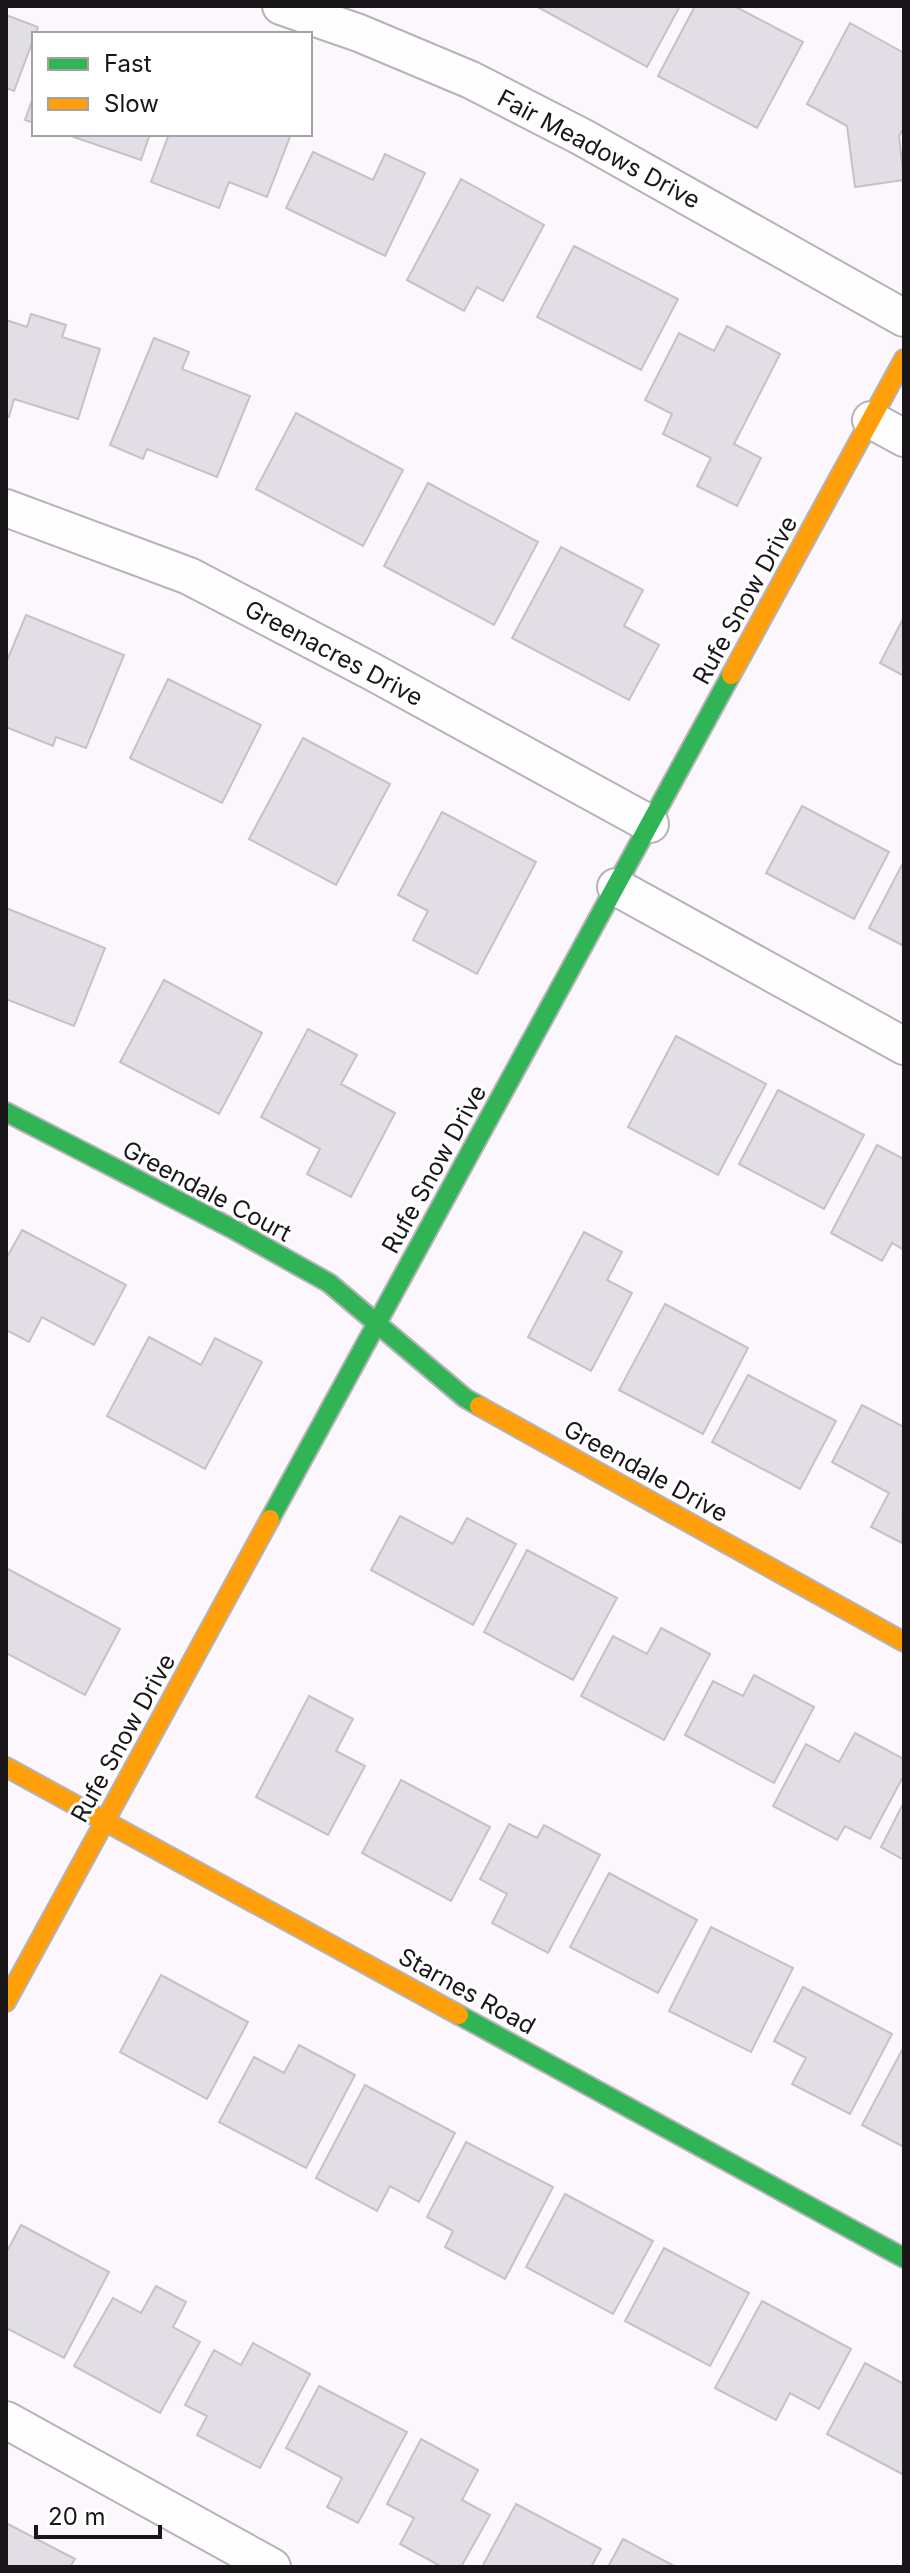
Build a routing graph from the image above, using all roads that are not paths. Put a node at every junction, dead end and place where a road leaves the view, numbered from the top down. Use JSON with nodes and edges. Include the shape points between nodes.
{"nodes":[{"id":1,"x":281,"y":6,"type":"edge"},
{"id":2,"x":904,"y":318,"type":"edge"},
{"id":3,"x":904,"y":359,"type":"edge"},
{"id":4,"x":871,"y":420,"type":"junction"},
{"id":5,"x":904,"y":438,"type":"edge"},
{"id":6,"x":6,"y":508,"type":"edge"},
{"id":7,"x":650,"y":824,"type":"junction"},
{"id":8,"x":616,"y":887,"type":"junction"},
{"id":9,"x":904,"y":1046,"type":"edge"},
{"id":10,"x":6,"y":1112,"type":"edge"},
{"id":11,"x":377,"y":1323,"type":"junction"},
{"id":12,"x":904,"y":1642,"type":"edge"},
{"id":13,"x":6,"y":1767,"type":"edge"},
{"id":14,"x":105,"y":1821,"type":"junction"},
{"id":15,"x":6,"y":2002,"type":"edge"},
{"id":16,"x":904,"y":2258,"type":"edge"},
{"id":17,"x":6,"y":2420,"type":"edge"},
{"id":18,"x":272,"y":2567,"type":"edge"}],
"edges":[{"from":1,"to":2,"type":"street","name":"Fair Meadows Drive","via":[[471,80]]},
{"from":3,"to":4,"type":"main road","name":"Rufe Snow Drive"},
{"from":4,"to":5,"type":"street"},
{"from":4,"to":7,"type":"main road","name":"Rufe Snow Drive"},
{"from":6,"to":7,"type":"street","name":"Greenacres Drive","via":[[189,576]]},
{"from":7,"to":8,"type":"main road","name":"Rufe Snow Drive"},
{"from":8,"to":9,"type":"street"},
{"from":8,"to":11,"type":"main road","name":"Rufe Snow Drive"},
{"from":10,"to":11,"type":"main road","name":"Greendale Court","via":[[329,1283]]},
{"from":11,"to":12,"type":"main road","name":"Greendale Drive","via":[[465,1398]]},
{"from":11,"to":14,"type":"main road","name":"Rufe Snow Drive"},
{"from":13,"to":14,"type":"main road","name":"Starnes Road"},
{"from":14,"to":15,"type":"main road","name":"Rufe Snow Drive"},
{"from":14,"to":16,"type":"main road","name":"Starnes Road"},
{"from":17,"to":18,"type":"street"}]}
